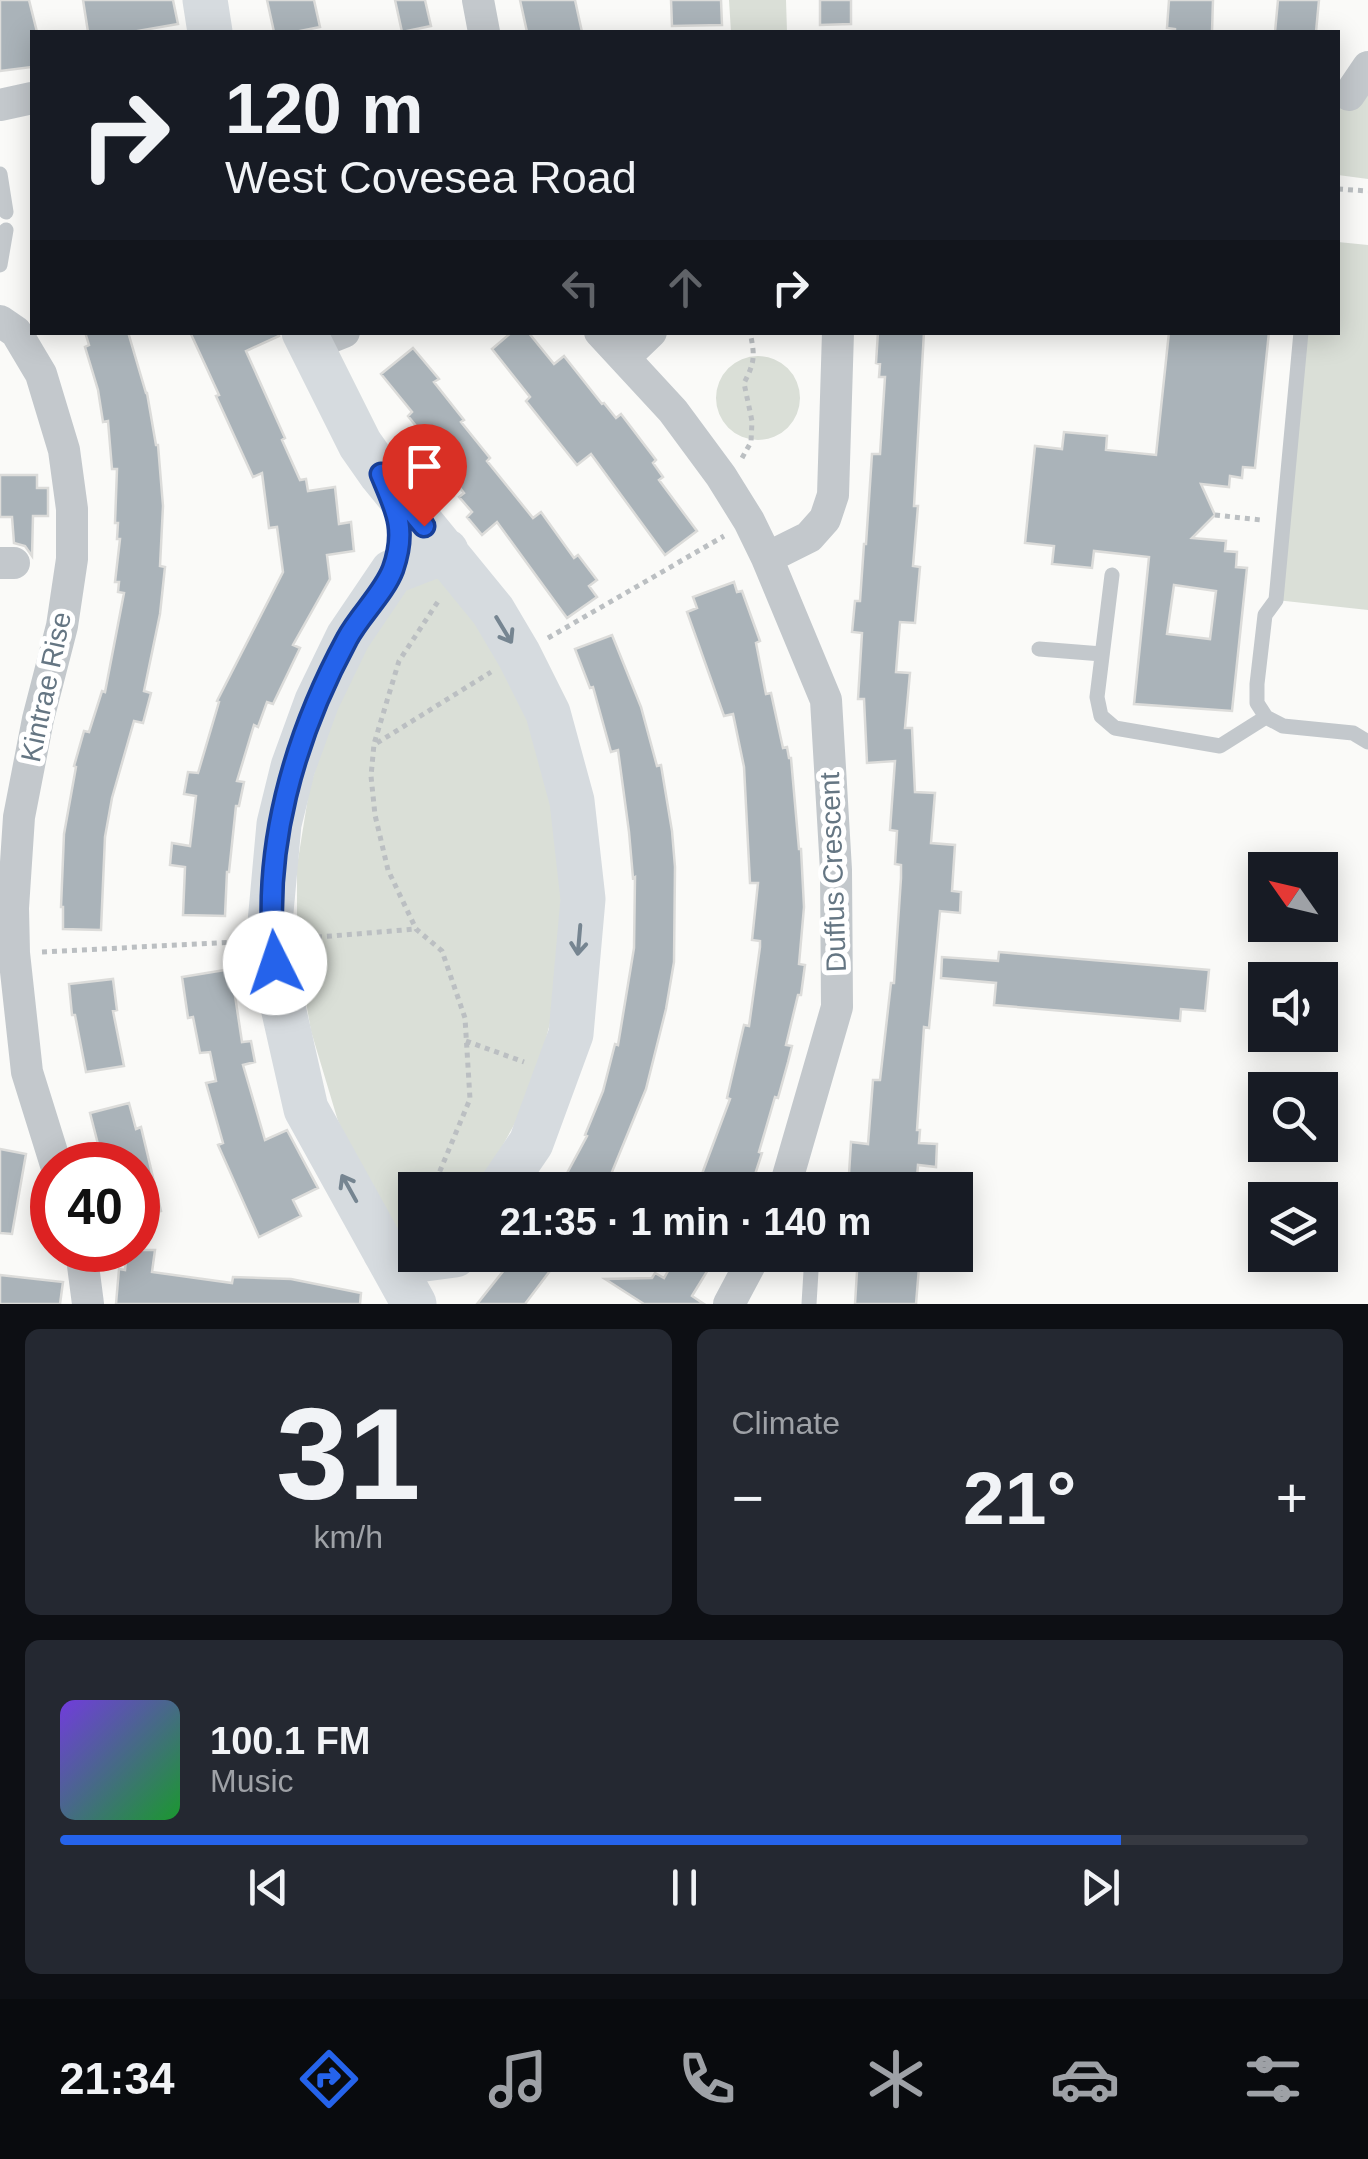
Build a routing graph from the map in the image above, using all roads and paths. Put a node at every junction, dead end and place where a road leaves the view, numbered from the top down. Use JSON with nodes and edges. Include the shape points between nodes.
{"nodes":[{"id":1,"x":206,"y":0,"type":"edge"},
{"id":2,"x":478,"y":0,"type":"edge"},
{"id":3,"x":210,"y":30,"type":"edge"},
{"id":4,"x":484,"y":30,"type":"edge"},
{"id":5,"x":1368,"y":67,"type":"edge"},
{"id":6,"x":1350,"y":96,"type":"dead end"},
{"id":7,"x":30,"y":98,"type":"edge"},
{"id":8,"x":0,"y":105,"type":"edge"},
{"id":9,"x":0,"y":174,"type":"edge"},
{"id":10,"x":1340,"y":189,"type":"edge"},
{"id":11,"x":1368,"y":190,"type":"edge"},
{"id":12,"x":6,"y":212,"type":"dead end"},
{"id":13,"x":6,"y":230,"type":"dead end"},
{"id":14,"x":0,"y":265,"type":"edge"},
{"id":15,"x":0,"y":321,"type":"edge"},
{"id":16,"x":603,"y":335,"type":"edge"},
{"id":17,"x":648,"y":335,"type":"edge"},
{"id":18,"x":750,"y":335,"type":"edge"},
{"id":19,"x":838,"y":335,"type":"edge"},
{"id":20,"x":1301,"y":335,"type":"edge"},
{"id":21,"x":319,"y":337,"type":"edge"},
{"id":22,"x":624,"y":358,"type":"junction"},
{"id":23,"x":381,"y":474,"type":"junction"},
{"id":24,"x":720,"y":476,"type":"junction"},
{"id":25,"x":1215,"y":515,"type":"dead end"},
{"id":26,"x":749,"y":521,"type":"junction"},
{"id":27,"x":1284,"y":522,"type":"junction"},
{"id":28,"x":767,"y":558,"type":"junction"},
{"id":29,"x":454,"y":562,"type":"junction"},
{"id":30,"x":392,"y":572,"type":"junction"},
{"id":31,"x":1112,"y":575,"type":"dead end"},
{"id":32,"x":1039,"y":648,"type":"dead end"},
{"id":33,"x":1102,"y":654,"type":"junction"},
{"id":34,"x":519,"y":655,"type":"junction"},
{"id":35,"x":1266,"y":717,"type":"junction"},
{"id":36,"x":1368,"y":742,"type":"edge"},
{"id":37,"x":374,"y":744,"type":"junction"},
{"id":38,"x":416,"y":929,"type":"junction"},
{"id":39,"x":272,"y":941,"type":"junction"},
{"id":40,"x":14,"y":953,"type":"junction"},
{"id":41,"x":466,"y":1041,"type":"junction"},
{"id":42,"x":14,"y":1070,"type":"edge"},
{"id":43,"x":556,"y":1074,"type":"junction"},
{"id":44,"x":46,"y":1142,"type":"edge"},
{"id":45,"x":440,"y":1172,"type":"edge"},
{"id":46,"x":511,"y":1172,"type":"edge"},
{"id":47,"x":792,"y":1172,"type":"edge"},
{"id":48,"x":385,"y":1252,"type":"junction"},
{"id":49,"x":398,"y":1255,"type":"edge"},
{"id":50,"x":84,"y":1272,"type":"edge"},
{"id":51,"x":446,"y":1272,"type":"edge"},
{"id":52,"x":746,"y":1272,"type":"edge"},
{"id":53,"x":811,"y":1272,"type":"edge"},
{"id":54,"x":88,"y":1304,"type":"edge"},
{"id":55,"x":414,"y":1304,"type":"edge"},
{"id":56,"x":436,"y":1304,"type":"edge"},
{"id":57,"x":729,"y":1304,"type":"edge"},
{"id":58,"x":808,"y":1304,"type":"edge"}],
"edges":[{"from":1,"to":3,"type":"street"},
{"from":2,"to":4,"type":"street"},
{"from":5,"to":6,"type":"street"},
{"from":7,"to":8,"type":"street"},
{"from":9,"to":12,"type":"lane"},
{"from":10,"to":11,"type":"path"},
{"from":13,"to":14,"type":"lane"},
{"from":15,"to":40,"type":"street","name":"Kintrae Rise","via":[[16,332],[41,374],[64,450],[72,509],[62,626],[19,817]]},
{"from":16,"to":22,"type":"street","name":"Duffus Crescent"},
{"from":17,"to":22,"type":"street"},
{"from":18,"to":24,"type":"path","via":[[754,365],[744,383],[752,442]]},
{"from":19,"to":28,"type":"street","via":[[833,495],[826,519],[809,537]]},
{"from":20,"to":27,"type":"lane"},
{"from":21,"to":23,"type":"street","via":[[360,444]]},
{"from":22,"to":24,"type":"street","name":"Duffus Crescent"},
{"from":23,"to":29,"type":"street"},
{"from":23,"to":30,"type":"street","via":[[399,518]]},
{"from":24,"to":26,"type":"street","name":"Duffus Crescent"},
{"from":25,"to":27,"type":"path"},
{"from":26,"to":28,"type":"street","name":"Duffus Crescent"},
{"from":26,"to":34,"type":"path"},
{"from":27,"to":35,"type":"lane","via":[[1257,684]]},
{"from":28,"to":47,"type":"street","name":"Duffus Crescent","via":[[826,700],[836,870],[837,1007]]},
{"from":29,"to":30,"type":"street"},
{"from":29,"to":34,"type":"street","one_way":true},
{"from":29,"to":37,"type":"path","via":[[444,591],[399,661]]},
{"from":30,"to":39,"type":"street","via":[[348,636],[293,767],[279,824]]},
{"from":31,"to":33,"type":"lane"},
{"from":32,"to":33,"type":"lane"},
{"from":33,"to":35,"type":"lane","via":[[1097,697],[1101,716],[1115,728],[1220,746]]},
{"from":34,"to":37,"type":"path"},
{"from":34,"to":43,"type":"street","one_way":true,"via":[[548,713],[572,801],[583,899],[571,1034]]},
{"from":35,"to":36,"type":"lane","via":[[1283,726],[1353,733]]},
{"from":37,"to":38,"type":"path","via":[[375,815],[388,870]]},
{"from":38,"to":39,"type":"path"},
{"from":38,"to":41,"type":"path","via":[[442,951]]},
{"from":39,"to":40,"type":"path"},
{"from":48,"to":39,"type":"street","one_way":true,"via":[[306,1110]]},
{"from":40,"to":42,"type":"street","name":"Kintrae Rise"},
{"from":41,"to":43,"type":"path"},
{"from":41,"to":45,"type":"path","via":[[470,1099]]},
{"from":42,"to":44,"type":"street","name":"Kintrae Rise"},
{"from":43,"to":46,"type":"street","via":[[531,1143]]},
{"from":48,"to":49,"type":"street"},
{"from":48,"to":55,"type":"street"},
{"from":50,"to":54,"type":"street"},
{"from":51,"to":56,"type":"street"},
{"from":52,"to":57,"type":"street"},
{"from":53,"to":58,"type":"lane"}]}
